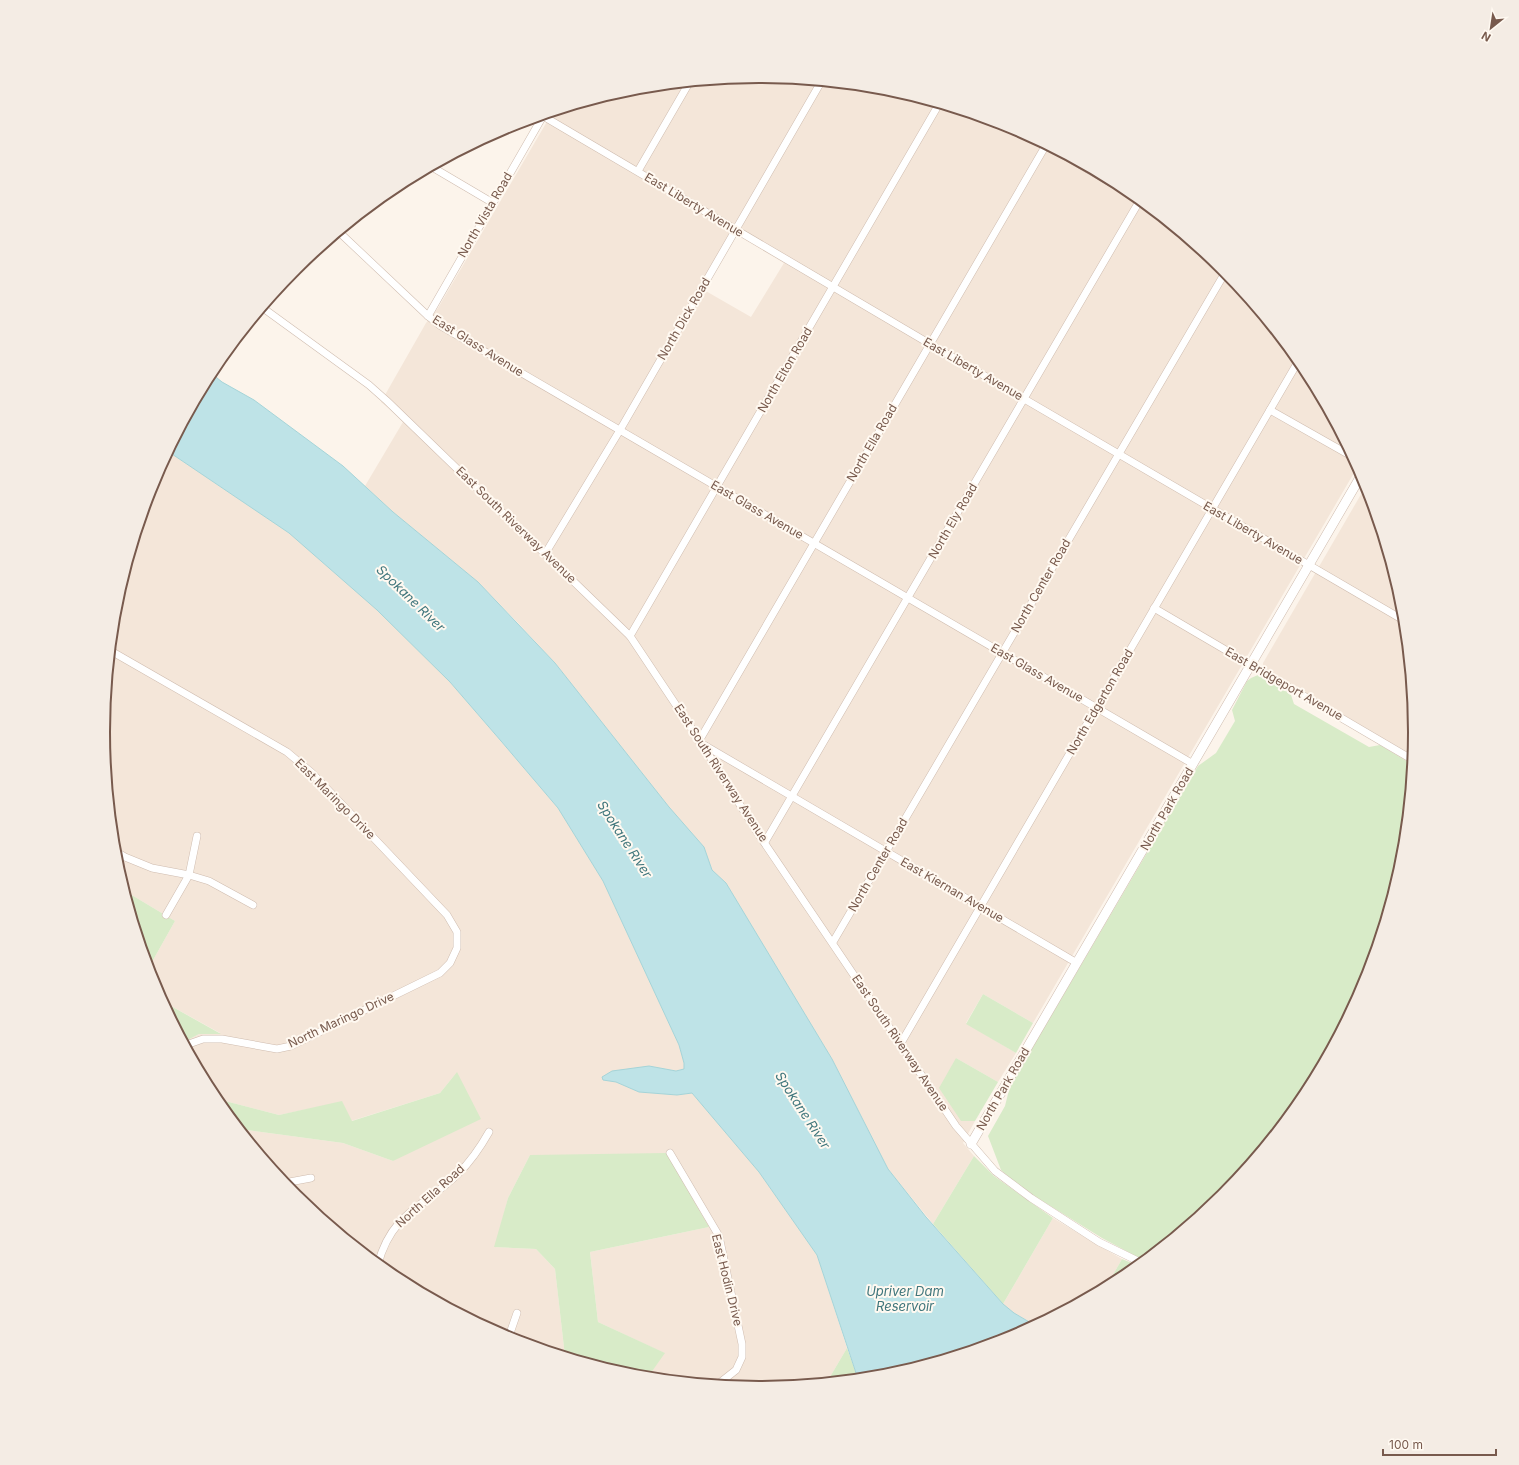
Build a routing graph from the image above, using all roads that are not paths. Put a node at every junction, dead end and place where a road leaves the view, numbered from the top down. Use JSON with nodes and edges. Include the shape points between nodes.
{"nodes":[{"id":1,"x":819,"y":86,"type":"edge"},
{"id":2,"x":686,"y":88,"type":"edge"},
{"id":3,"x":937,"y":108,"type":"edge"},
{"id":4,"x":547,"y":118,"type":"edge"},
{"id":5,"x":540,"y":121,"type":"edge"},
{"id":6,"x":1044,"y":149,"type":"edge"},
{"id":7,"x":436,"y":169,"type":"edge"},
{"id":8,"x":638,"y":172,"type":"junction"},
{"id":9,"x":492,"y":202,"type":"junction"},
{"id":10,"x":1137,"y":204,"type":"edge"},
{"id":11,"x":735,"y":230,"type":"junction"},
{"id":12,"x":342,"y":235,"type":"edge"},
{"id":13,"x":1223,"y":277,"type":"edge"},
{"id":14,"x":832,"y":287,"type":"junction"},
{"id":15,"x":266,"y":310,"type":"edge"},
{"id":16,"x":428,"y":316,"type":"junction"},
{"id":17,"x":930,"y":344,"type":"junction"},
{"id":18,"x":1296,"y":366,"type":"edge"},
{"id":19,"x":1024,"y":399,"type":"junction"},
{"id":20,"x":1270,"y":410,"type":"junction"},
{"id":21,"x":620,"y":430,"type":"junction"},
{"id":22,"x":1346,"y":453,"type":"edge"},
{"id":23,"x":1118,"y":454,"type":"junction"},
{"id":24,"x":1358,"y":480,"type":"edge"},
{"id":25,"x":717,"y":487,"type":"junction"},
{"id":26,"x":1212,"y":509,"type":"junction"},
{"id":27,"x":814,"y":543,"type":"junction"},
{"id":28,"x":545,"y":554,"type":"junction"},
{"id":29,"x":1309,"y":566,"type":"junction"},
{"id":30,"x":908,"y":598,"type":"junction"},
{"id":31,"x":1154,"y":608,"type":"junction"},
{"id":32,"x":1399,"y":617,"type":"edge"},
{"id":33,"x":630,"y":636,"type":"junction"},
{"id":34,"x":115,"y":653,"type":"edge"},
{"id":35,"x":1002,"y":653,"type":"junction"},
{"id":36,"x":1251,"y":665,"type":"junction"},
{"id":37,"x":1096,"y":708,"type":"junction"},
{"id":38,"x":701,"y":742,"type":"junction"},
{"id":39,"x":1408,"y":757,"type":"edge"},
{"id":40,"x":1193,"y":764,"type":"junction"},
{"id":41,"x":792,"y":797,"type":"junction"},
{"id":42,"x":197,"y":836,"type":"dead end"},
{"id":43,"x":765,"y":842,"type":"junction"},
{"id":44,"x":886,"y":852,"type":"junction"},
{"id":45,"x":121,"y":855,"type":"edge"},
{"id":46,"x":189,"y":874,"type":"junction"},
{"id":47,"x":253,"y":905,"type":"dead end"},
{"id":48,"x":981,"y":907,"type":"junction"},
{"id":49,"x":166,"y":915,"type":"dead end"},
{"id":50,"x":833,"y":942,"type":"junction"},
{"id":51,"x":456,"y":948,"type":"joint"},
{"id":52,"x":1077,"y":963,"type":"junction"},
{"id":53,"x":901,"y":1043,"type":"junction"},
{"id":54,"x":190,"y":1044,"type":"edge"},
{"id":55,"x":489,"y":1132,"type":"dead end"},
{"id":56,"x":971,"y":1144,"type":"junction"},
{"id":57,"x":670,"y":1153,"type":"dead end"},
{"id":58,"x":310,"y":1178,"type":"dead end"},
{"id":59,"x":290,"y":1182,"type":"edge"},
{"id":60,"x":380,"y":1259,"type":"edge"},
{"id":61,"x":1137,"y":1261,"type":"edge"},
{"id":62,"x":517,"y":1313,"type":"dead end"},
{"id":63,"x":510,"y":1333,"type":"edge"},
{"id":64,"x":722,"y":1381,"type":"edge"}],
"edges":[{"from":1,"to":11,"type":"street","name":"North Dick Road"},
{"from":2,"to":8,"type":"street"},
{"from":3,"to":14,"type":"street","name":"North Elton Road"},
{"from":4,"to":8,"type":"street","name":"East Liberty Avenue"},
{"from":5,"to":9,"type":"street","name":"North Vista Road"},
{"from":6,"to":17,"type":"street","name":"North Ella Road"},
{"from":7,"to":9,"type":"street"},
{"from":8,"to":11,"type":"street","name":"East Liberty Avenue"},
{"from":9,"to":16,"type":"street","name":"North Vista Road"},
{"from":10,"to":19,"type":"street","name":"North Ely Road"},
{"from":11,"to":14,"type":"street","name":"East Liberty Avenue"},
{"from":11,"to":21,"type":"street","name":"North Dick Road"},
{"from":12,"to":16,"type":"street","name":"East Glass Avenue"},
{"from":13,"to":23,"type":"street","name":"North Center Road"},
{"from":14,"to":17,"type":"street","name":"East Liberty Avenue"},
{"from":14,"to":25,"type":"street","name":"North Elton Road"},
{"from":15,"to":28,"type":"street","name":"East South Riverway Avenue","via":[[369,385]]},
{"from":16,"to":21,"type":"street","name":"East Glass Avenue"},
{"from":17,"to":19,"type":"street","name":"East Liberty Avenue"},
{"from":17,"to":27,"type":"street","name":"North Ella Road"},
{"from":18,"to":20,"type":"street","name":"North Edgerton Road"},
{"from":19,"to":23,"type":"street","name":"East Liberty Avenue"},
{"from":19,"to":30,"type":"street","name":"North Ely Road"},
{"from":20,"to":22,"type":"street"},
{"from":20,"to":26,"type":"street","name":"North Edgerton Road"},
{"from":21,"to":25,"type":"street","name":"East Glass Avenue"},
{"from":21,"to":28,"type":"street","name":"North Dick Road"},
{"from":23,"to":26,"type":"street","name":"East Liberty Avenue"},
{"from":23,"to":35,"type":"street","name":"North Center Road"},
{"from":24,"to":29,"type":"street","name":"North Park Road"},
{"from":25,"to":27,"type":"street","name":"East Glass Avenue"},
{"from":25,"to":33,"type":"street","name":"North Elton Road"},
{"from":26,"to":29,"type":"street","name":"East Liberty Avenue"},
{"from":26,"to":31,"type":"street","name":"North Edgerton Road"},
{"from":27,"to":30,"type":"street","name":"East Glass Avenue"},
{"from":27,"to":38,"type":"street","name":"North Ella Road"},
{"from":28,"to":33,"type":"street","name":"East South Riverway Avenue"},
{"from":29,"to":32,"type":"street","name":"East Liberty Avenue"},
{"from":29,"to":36,"type":"street","name":"North Park Road"},
{"from":30,"to":35,"type":"street","name":"East Glass Avenue"},
{"from":30,"to":41,"type":"street","name":"North Ely Road"},
{"from":31,"to":36,"type":"street","name":"East Bridgeport Avenue"},
{"from":31,"to":37,"type":"street","name":"North Edgerton Road"},
{"from":33,"to":38,"type":"street","name":"East South Riverway Avenue"},
{"from":34,"to":51,"type":"street","name":"East Maringo Drive","via":[[287,752],[312,773],[447,915],[458,932]]},
{"from":35,"to":37,"type":"street","name":"East Glass Avenue"},
{"from":35,"to":44,"type":"street","name":"North Center Road"},
{"from":36,"to":39,"type":"street","name":"East Bridgeport Avenue"},
{"from":36,"to":40,"type":"street","name":"North Park Road"},
{"from":37,"to":40,"type":"street","name":"East Glass Avenue"},
{"from":37,"to":48,"type":"street","name":"North Edgerton Road"},
{"from":38,"to":41,"type":"street","name":"East Kiernan Avenue"},
{"from":38,"to":43,"type":"street","name":"East South Riverway Avenue"},
{"from":40,"to":52,"type":"street","name":"North Park Road"},
{"from":41,"to":43,"type":"street","name":"North Ely Road"},
{"from":41,"to":44,"type":"street","name":"East Kiernan Avenue"},
{"from":42,"to":46,"type":"street"},
{"from":43,"to":50,"type":"street","name":"East South Riverway Avenue"},
{"from":44,"to":48,"type":"street","name":"East Kiernan Avenue"},
{"from":44,"to":50,"type":"street","name":"North Center Road"},
{"from":45,"to":46,"type":"street","via":[[152,868]]},
{"from":46,"to":47,"type":"street","via":[[215,884]]},
{"from":46,"to":49,"type":"street"},
{"from":48,"to":52,"type":"street","name":"East Kiernan Avenue"},
{"from":48,"to":53,"type":"street","name":"North Edgerton Road"},
{"from":50,"to":53,"type":"street","name":"East South Riverway Avenue"},
{"from":51,"to":54,"type":"street","name":"North Maringo Drive","via":[[450,963],[440,973],[291,1046],[277,1049],[222,1039],[203,1039]]},
{"from":52,"to":56,"type":"street","name":"North Park Road"},
{"from":53,"to":56,"type":"street","name":"East South Riverway Avenue","via":[[956,1126]]},
{"from":55,"to":60,"type":"street","name":"North Ella Road","via":[[480,1150],[457,1174],[401,1219],[388,1236]]},
{"from":56,"to":61,"type":"street","name":"East South Riverway Avenue","via":[[995,1171],[1030,1198],[1099,1242]]},
{"from":57,"to":64,"type":"street","name":"East Hodin Drive","via":[[718,1236],[742,1344],[742,1357],[736,1370]]},
{"from":58,"to":59,"type":"street"},
{"from":62,"to":63,"type":"street"}]}
